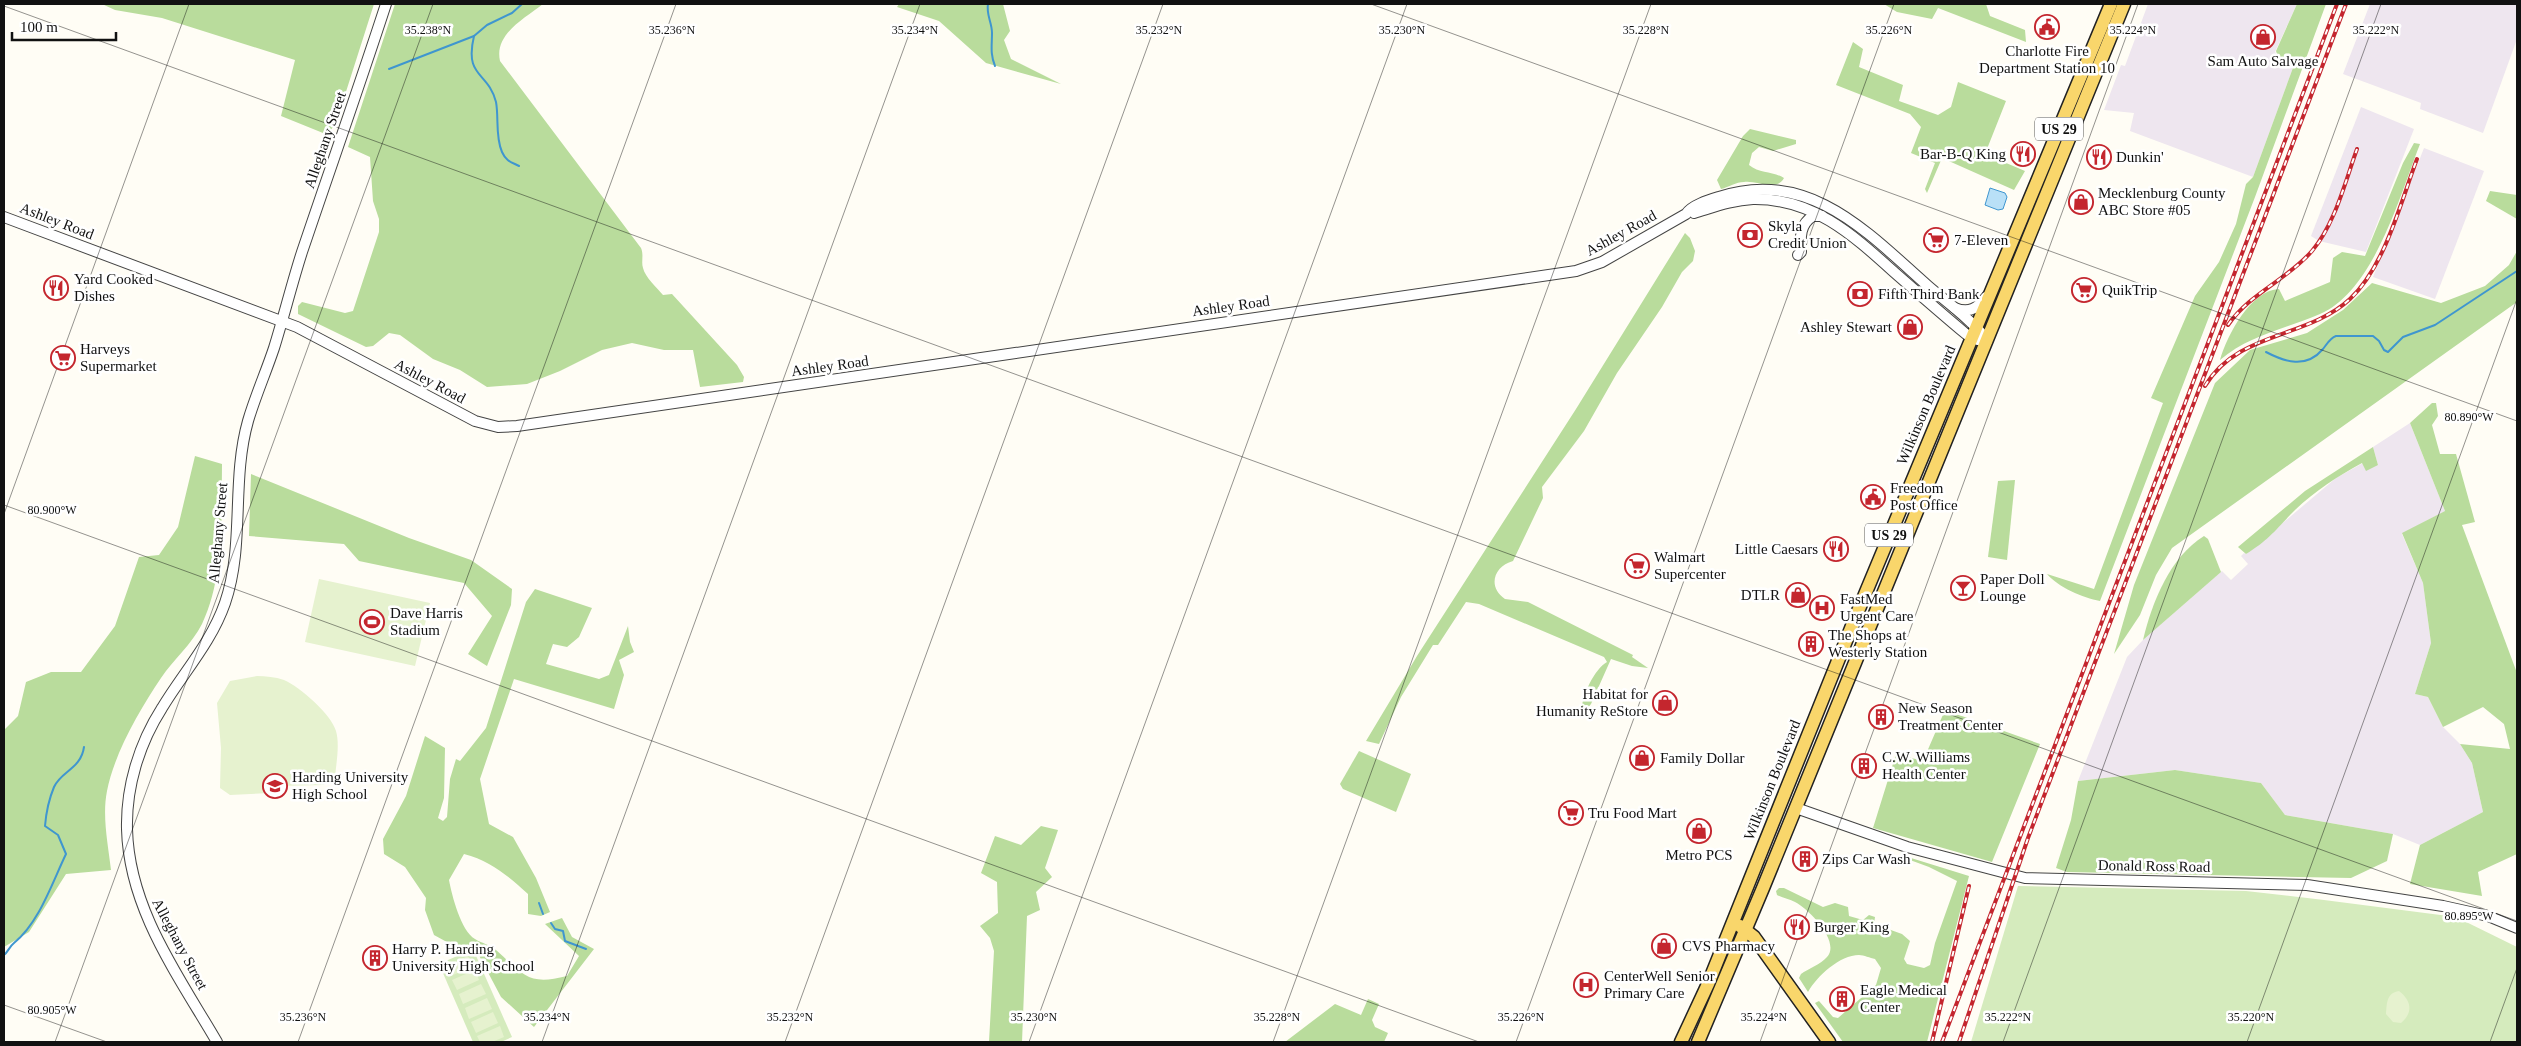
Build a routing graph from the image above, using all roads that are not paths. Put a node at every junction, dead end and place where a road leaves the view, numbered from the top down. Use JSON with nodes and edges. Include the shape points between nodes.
{"nodes":[{"id":1,"x":386,"y":4,"type":"edge"},
{"id":2,"x":2111,"y":4,"type":"edge"},
{"id":3,"x":2124,"y":4,"type":"edge"},
{"id":4,"x":2070,"y":121,"type":"junction"},
{"id":5,"x":1686,"y":214,"type":"junction"},
{"id":6,"x":1823,"y":216,"type":"junction"},
{"id":7,"x":4,"y":217,"type":"edge"},
{"id":8,"x":1798,"y":255,"type":"dead end"},
{"id":9,"x":1990,"y":294,"type":"junction"},
{"id":10,"x":1946,"y":302,"type":"junction"},
{"id":11,"x":281,"y":320,"type":"junction"},
{"id":12,"x":1974,"y":334,"type":"junction"},
{"id":13,"x":1987,"y":341,"type":"junction"},
{"id":14,"x":1867,"y":590,"type":"junction"},
{"id":15,"x":1844,"y":689,"type":"junction"},
{"id":16,"x":1808,"y":734,"type":"junction"},
{"id":17,"x":1796,"y":808,"type":"junction"},
{"id":18,"x":1732,"y":923,"type":"junction"},
{"id":19,"x":2517,"y":928,"type":"edge"},
{"id":20,"x":1746,"y":929,"type":"junction"},
{"id":21,"x":217,"y":1042,"type":"edge"},
{"id":22,"x":1682,"y":1042,"type":"edge"},
{"id":23,"x":1698,"y":1042,"type":"edge"},
{"id":24,"x":1829,"y":1042,"type":"edge"}],
"edges":[{"from":1,"to":11,"type":"street","name":"Alleghany Street"},
{"from":2,"to":4,"type":"main road","name":"Wilkinson Boulevard","number":"US 29","via":[[2090,55]]},
{"from":3,"to":4,"type":"main road","name":"Wilkinson Boulevard","number":"US 29"},
{"from":4,"to":9,"type":"main road","name":"Wilkinson Boulevard","number":"US 29"},
{"from":4,"to":13,"type":"main road","name":"Wilkinson Boulevard","number":"US 29","via":[[2067,122],[2046,193]]},
{"from":5,"to":6,"type":"street","name":"Ashley Road","via":[[1736,201],[1758,199],[1790,204]]},
{"from":5,"to":10,"type":"street","name":"Ashley Road","via":[[1689,209],[1707,201],[1740,192],[1775,192],[1817,201],[1860,226]]},
{"from":5,"to":11,"type":"street","name":"Ashley Road","via":[[1602,262],[1576,271],[517,426],[475,421]]},
{"from":6,"to":8,"type":"street","via":[[1813,216],[1804,224]]},
{"from":6,"to":12,"type":"street","name":"Ashley Road","via":[[1851,234]]},
{"from":7,"to":11,"type":"street","name":"Ashley Road"},
{"from":9,"to":10,"type":"street","via":[[1978,307],[1969,311],[1957,309]]},
{"from":9,"to":12,"type":"main road","name":"Wilkinson Boulevard","number":"US 29"},
{"from":10,"to":12,"type":"street","name":"Ashley Road"},
{"from":11,"to":21,"type":"street","name":"Alleghany Street","via":[[242,444],[232,572],[225,601],[202,650],[154,720],[137,762],[129,801],[128,850],[139,897],[157,937]]},
{"from":12,"to":13,"type":"street","name":"Ashley Road"},
{"from":12,"to":14,"type":"main road","name":"Wilkinson Boulevard","number":"US 29"},
{"from":13,"to":15,"type":"main road","name":"Wilkinson Boulevard","number":"US 29"},
{"from":14,"to":15,"type":"main road","via":[[1872,598],[1844,670]]},
{"from":14,"to":16,"type":"main road","name":"Wilkinson Boulevard","number":"US 29"},
{"from":15,"to":17,"type":"main road","name":"Wilkinson Boulevard","number":"US 29"},
{"from":16,"to":17,"type":"main road","via":[[1812,743],[1791,800]]},
{"from":16,"to":18,"type":"main road","name":"Wilkinson Boulevard","number":"US 29"},
{"from":17,"to":19,"type":"street","name":"Donald Ross Road","via":[[1907,847],[2025,878],[2307,885],[2443,906],[2488,916]]},
{"from":17,"to":20,"type":"main road","name":"Wilkinson Boulevard","number":"US 29"},
{"from":18,"to":20,"type":"main road"},
{"from":18,"to":22,"type":"main road","name":"Wilkinson Boulevard","number":"US 29"},
{"from":20,"to":23,"type":"main road","name":"Wilkinson Boulevard","number":"US 29"},
{"from":20,"to":24,"type":"main road"}]}
